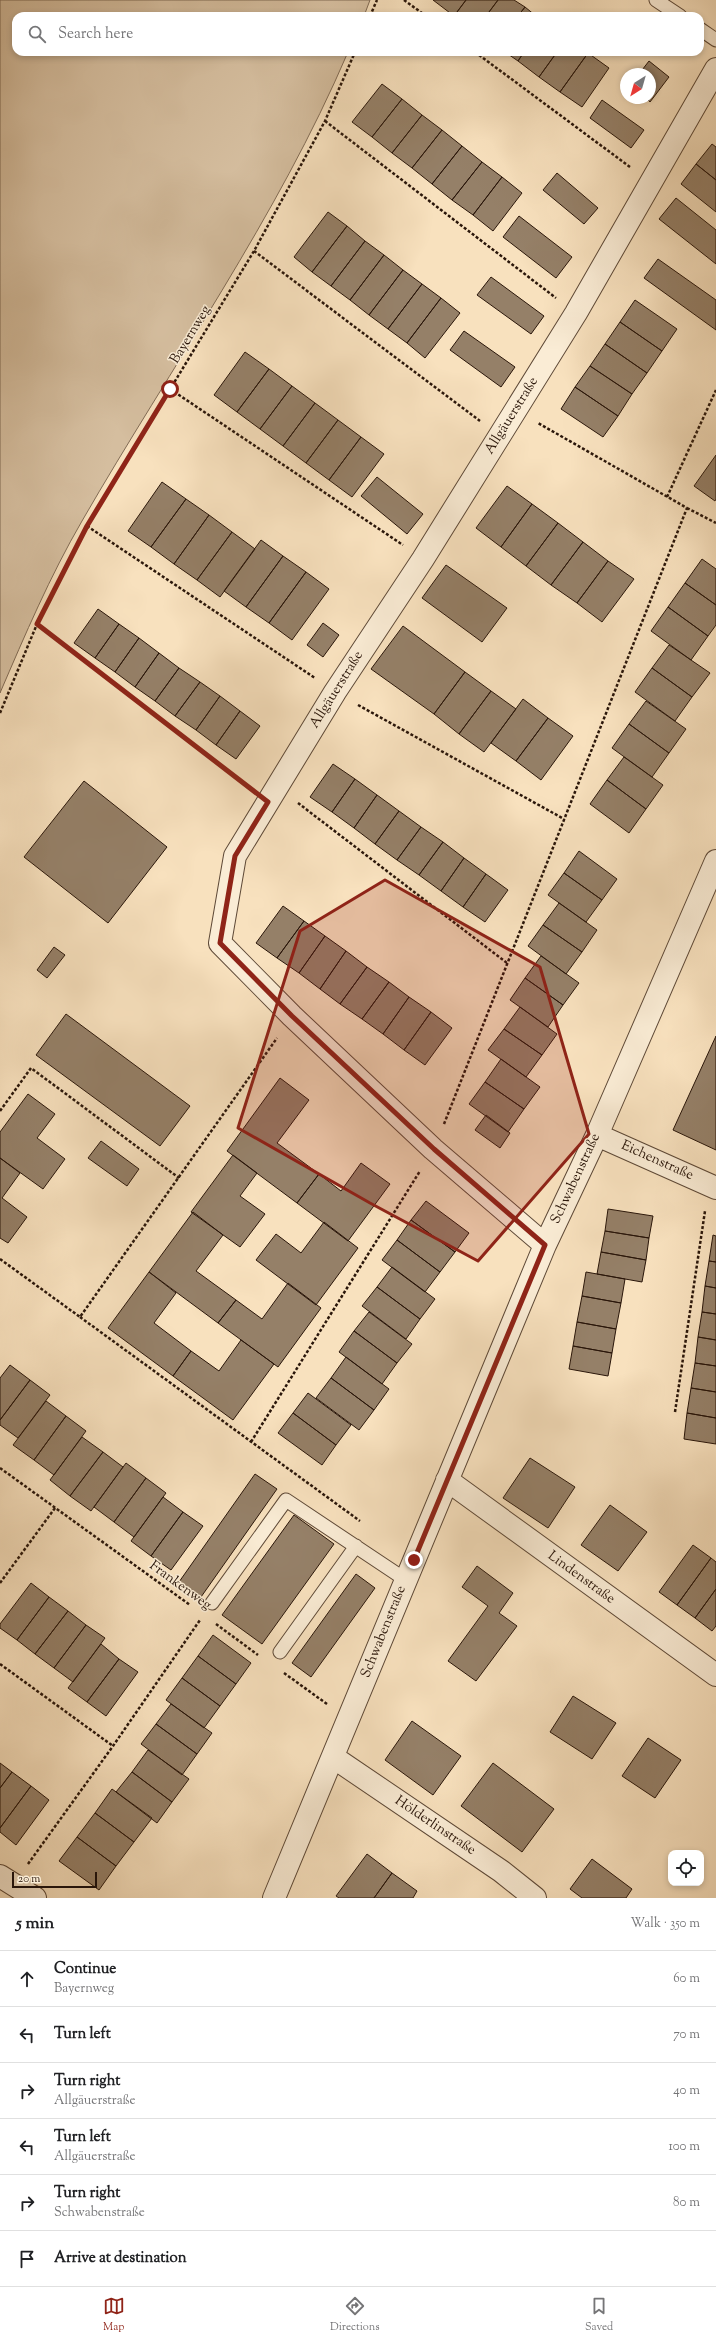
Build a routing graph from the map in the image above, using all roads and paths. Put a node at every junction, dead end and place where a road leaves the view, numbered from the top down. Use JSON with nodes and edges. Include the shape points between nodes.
{"nodes":[{"id":1,"x":377,"y":0,"type":"edge"},
{"id":2,"x":404,"y":0,"type":"edge"},
{"id":3,"x":656,"y":0,"type":"edge"},
{"id":4,"x":372,"y":12,"type":"edge"},
{"id":5,"x":420,"y":12,"type":"edge"},
{"id":6,"x":674,"y":12,"type":"edge"},
{"id":7,"x":704,"y":32,"type":"edge"},
{"id":8,"x":716,"y":40,"type":"edge"},
{"id":9,"x":353,"y":56,"type":"edge"},
{"id":10,"x":480,"y":56,"type":"edge"},
{"id":11,"x":716,"y":69,"type":"edge"},
{"id":12,"x":325,"y":121,"type":"junction"},
{"id":13,"x":651,"y":182,"type":"junction"},
{"id":14,"x":254,"y":251,"type":"junction"},
{"id":15,"x":576,"y":313,"type":"junction"},
{"id":16,"x":170,"y":389,"type":"junction"},
{"id":17,"x":716,"y":390,"type":"edge"},
{"id":18,"x":516,"y":410,"type":"junction"},
{"id":19,"x":500,"y":435,"type":"junction"},
{"id":20,"x":667,"y":497,"type":"junction"},
{"id":21,"x":687,"y":508,"type":"junction"},
{"id":22,"x":716,"y":523,"type":"edge"},
{"id":23,"x":423,"y":558,"type":"junction"},
{"id":24,"x":37,"y":624,"type":"junction"},
{"id":25,"x":0,"y":713,"type":"edge"},
{"id":26,"x":272,"y":795,"type":"junction"},
{"id":27,"x":715,"y":866,"type":"edge"},
{"id":28,"x":507,"y":963,"type":"junction"},
{"id":29,"x":292,"y":1016,"type":"junction"},
{"id":30,"x":0,"y":1111,"type":"edge"},
{"id":31,"x":597,"y":1135,"type":"junction"},
{"id":32,"x":434,"y":1149,"type":"junction"},
{"id":33,"x":179,"y":1178,"type":"junction"},
{"id":34,"x":713,"y":1186,"type":"edge"},
{"id":35,"x":545,"y":1245,"type":"junction"},
{"id":36,"x":0,"y":1259,"type":"edge"},
{"id":37,"x":80,"y":1318,"type":"junction"},
{"id":38,"x":675,"y":1412,"type":"dead end"},
{"id":39,"x":251,"y":1442,"type":"junction"},
{"id":40,"x":0,"y":1468,"type":"edge"},
{"id":41,"x":447,"y":1480,"type":"junction"},
{"id":42,"x":55,"y":1508,"type":"junction"},
{"id":43,"x":364,"y":1524,"type":"dead end"},
{"id":44,"x":356,"y":1546,"type":"junction"},
{"id":45,"x":406,"y":1580,"type":"junction"},
{"id":46,"x":0,"y":1583,"type":"edge"},
{"id":47,"x":212,"y":1604,"type":"dead end"},
{"id":48,"x":197,"y":1610,"type":"dead end"},
{"id":49,"x":203,"y":1615,"type":"dead end"},
{"id":50,"x":209,"y":1619,"type":"dead end"},
{"id":51,"x":280,"y":1652,"type":"dead end"},
{"id":52,"x":265,"y":1659,"type":"dead end"},
{"id":53,"x":0,"y":1664,"type":"edge"},
{"id":54,"x":277,"y":1669,"type":"dead end"},
{"id":55,"x":716,"y":1675,"type":"edge"},
{"id":56,"x":348,"y":1720,"type":"junction"},
{"id":57,"x":113,"y":1746,"type":"junction"},
{"id":58,"x":333,"y":1757,"type":"junction"},
{"id":59,"x":4,"y":1878,"type":"edge"},
{"id":60,"x":35,"y":1898,"type":"edge"},
{"id":61,"x":274,"y":1898,"type":"edge"},
{"id":62,"x":535,"y":1898,"type":"edge"}],
"edges":[{"from":1,"to":4,"type":"path"},
{"from":2,"to":5,"type":"path"},
{"from":3,"to":6,"type":"lane"},
{"from":7,"to":8,"type":"lane"},
{"from":9,"to":12,"type":"path","name":"Bayernweg"},
{"from":10,"to":13,"type":"path"},
{"from":11,"to":13,"type":"street","name":"Allgäuerstraße"},
{"from":12,"to":14,"type":"path","name":"Bayernweg"},
{"from":12,"to":15,"type":"path"},
{"from":13,"to":15,"type":"street","name":"Allgäuerstraße"},
{"from":14,"to":16,"type":"path","name":"Bayernweg"},
{"from":14,"to":19,"type":"path"},
{"from":15,"to":18,"type":"street","name":"Allgäuerstraße"},
{"from":16,"to":23,"type":"path"},
{"from":16,"to":24,"type":"path","name":"Bayernweg","via":[[87,526]]},
{"from":17,"to":20,"type":"path"},
{"from":18,"to":19,"type":"street","name":"Allgäuerstraße"},
{"from":18,"to":20,"type":"path"},
{"from":19,"to":23,"type":"street","name":"Allgäuerstraße"},
{"from":20,"to":21,"type":"path"},
{"from":21,"to":22,"type":"path"},
{"from":21,"to":28,"type":"path"},
{"from":23,"to":26,"type":"street","name":"Allgäuerstraße","via":[[335,692]]},
{"from":24,"to":25,"type":"path","name":"Bayernweg"},
{"from":24,"to":26,"type":"path"},
{"from":26,"to":28,"type":"path"},
{"from":26,"to":29,"type":"street","name":"Allgäuerstraße","via":[[235,856],[220,943]]},
{"from":27,"to":31,"type":"street","name":"Schwabenstraße"},
{"from":28,"to":32,"type":"path"},
{"from":29,"to":32,"type":"street","name":"Allgäuerstraße"},
{"from":29,"to":33,"type":"path"},
{"from":30,"to":33,"type":"path","via":[[31,1068]]},
{"from":31,"to":34,"type":"street","name":"Eichenstraße"},
{"from":31,"to":35,"type":"street","name":"Schwabenstraße"},
{"from":32,"to":35,"type":"street","name":"Allgäuerstraße"},
{"from":32,"to":39,"type":"path"},
{"from":33,"to":37,"type":"path"},
{"from":34,"to":38,"type":"path"},
{"from":35,"to":41,"type":"street","name":"Schwabenstraße"},
{"from":36,"to":37,"type":"path"},
{"from":37,"to":39,"type":"path"},
{"from":39,"to":43,"type":"path"},
{"from":40,"to":42,"type":"path","name":"Frankenweg"},
{"from":41,"to":45,"type":"street","name":"Schwabenstraße"},
{"from":41,"to":55,"type":"street","name":"Lindenstraße"},
{"from":42,"to":46,"type":"path"},
{"from":42,"to":48,"type":"path","name":"Frankenweg"},
{"from":44,"to":45,"type":"lane"},
{"from":44,"to":47,"type":"lane","via":[[286,1500]]},
{"from":44,"to":51,"type":"lane"},
{"from":45,"to":56,"type":"street","name":"Schwabenstraße"},
{"from":49,"to":57,"type":"path"},
{"from":50,"to":52,"type":"path","name":"Frankenweg"},
{"from":53,"to":57,"type":"path"},
{"from":54,"to":56,"type":"path"},
{"from":56,"to":58,"type":"street","name":"Schwabenstraße"},
{"from":57,"to":59,"type":"path"},
{"from":58,"to":61,"type":"street","name":"Schwabenstraße"},
{"from":58,"to":62,"type":"street","name":"Hölderlinstraße"},
{"from":59,"to":60,"type":"street"}]}
